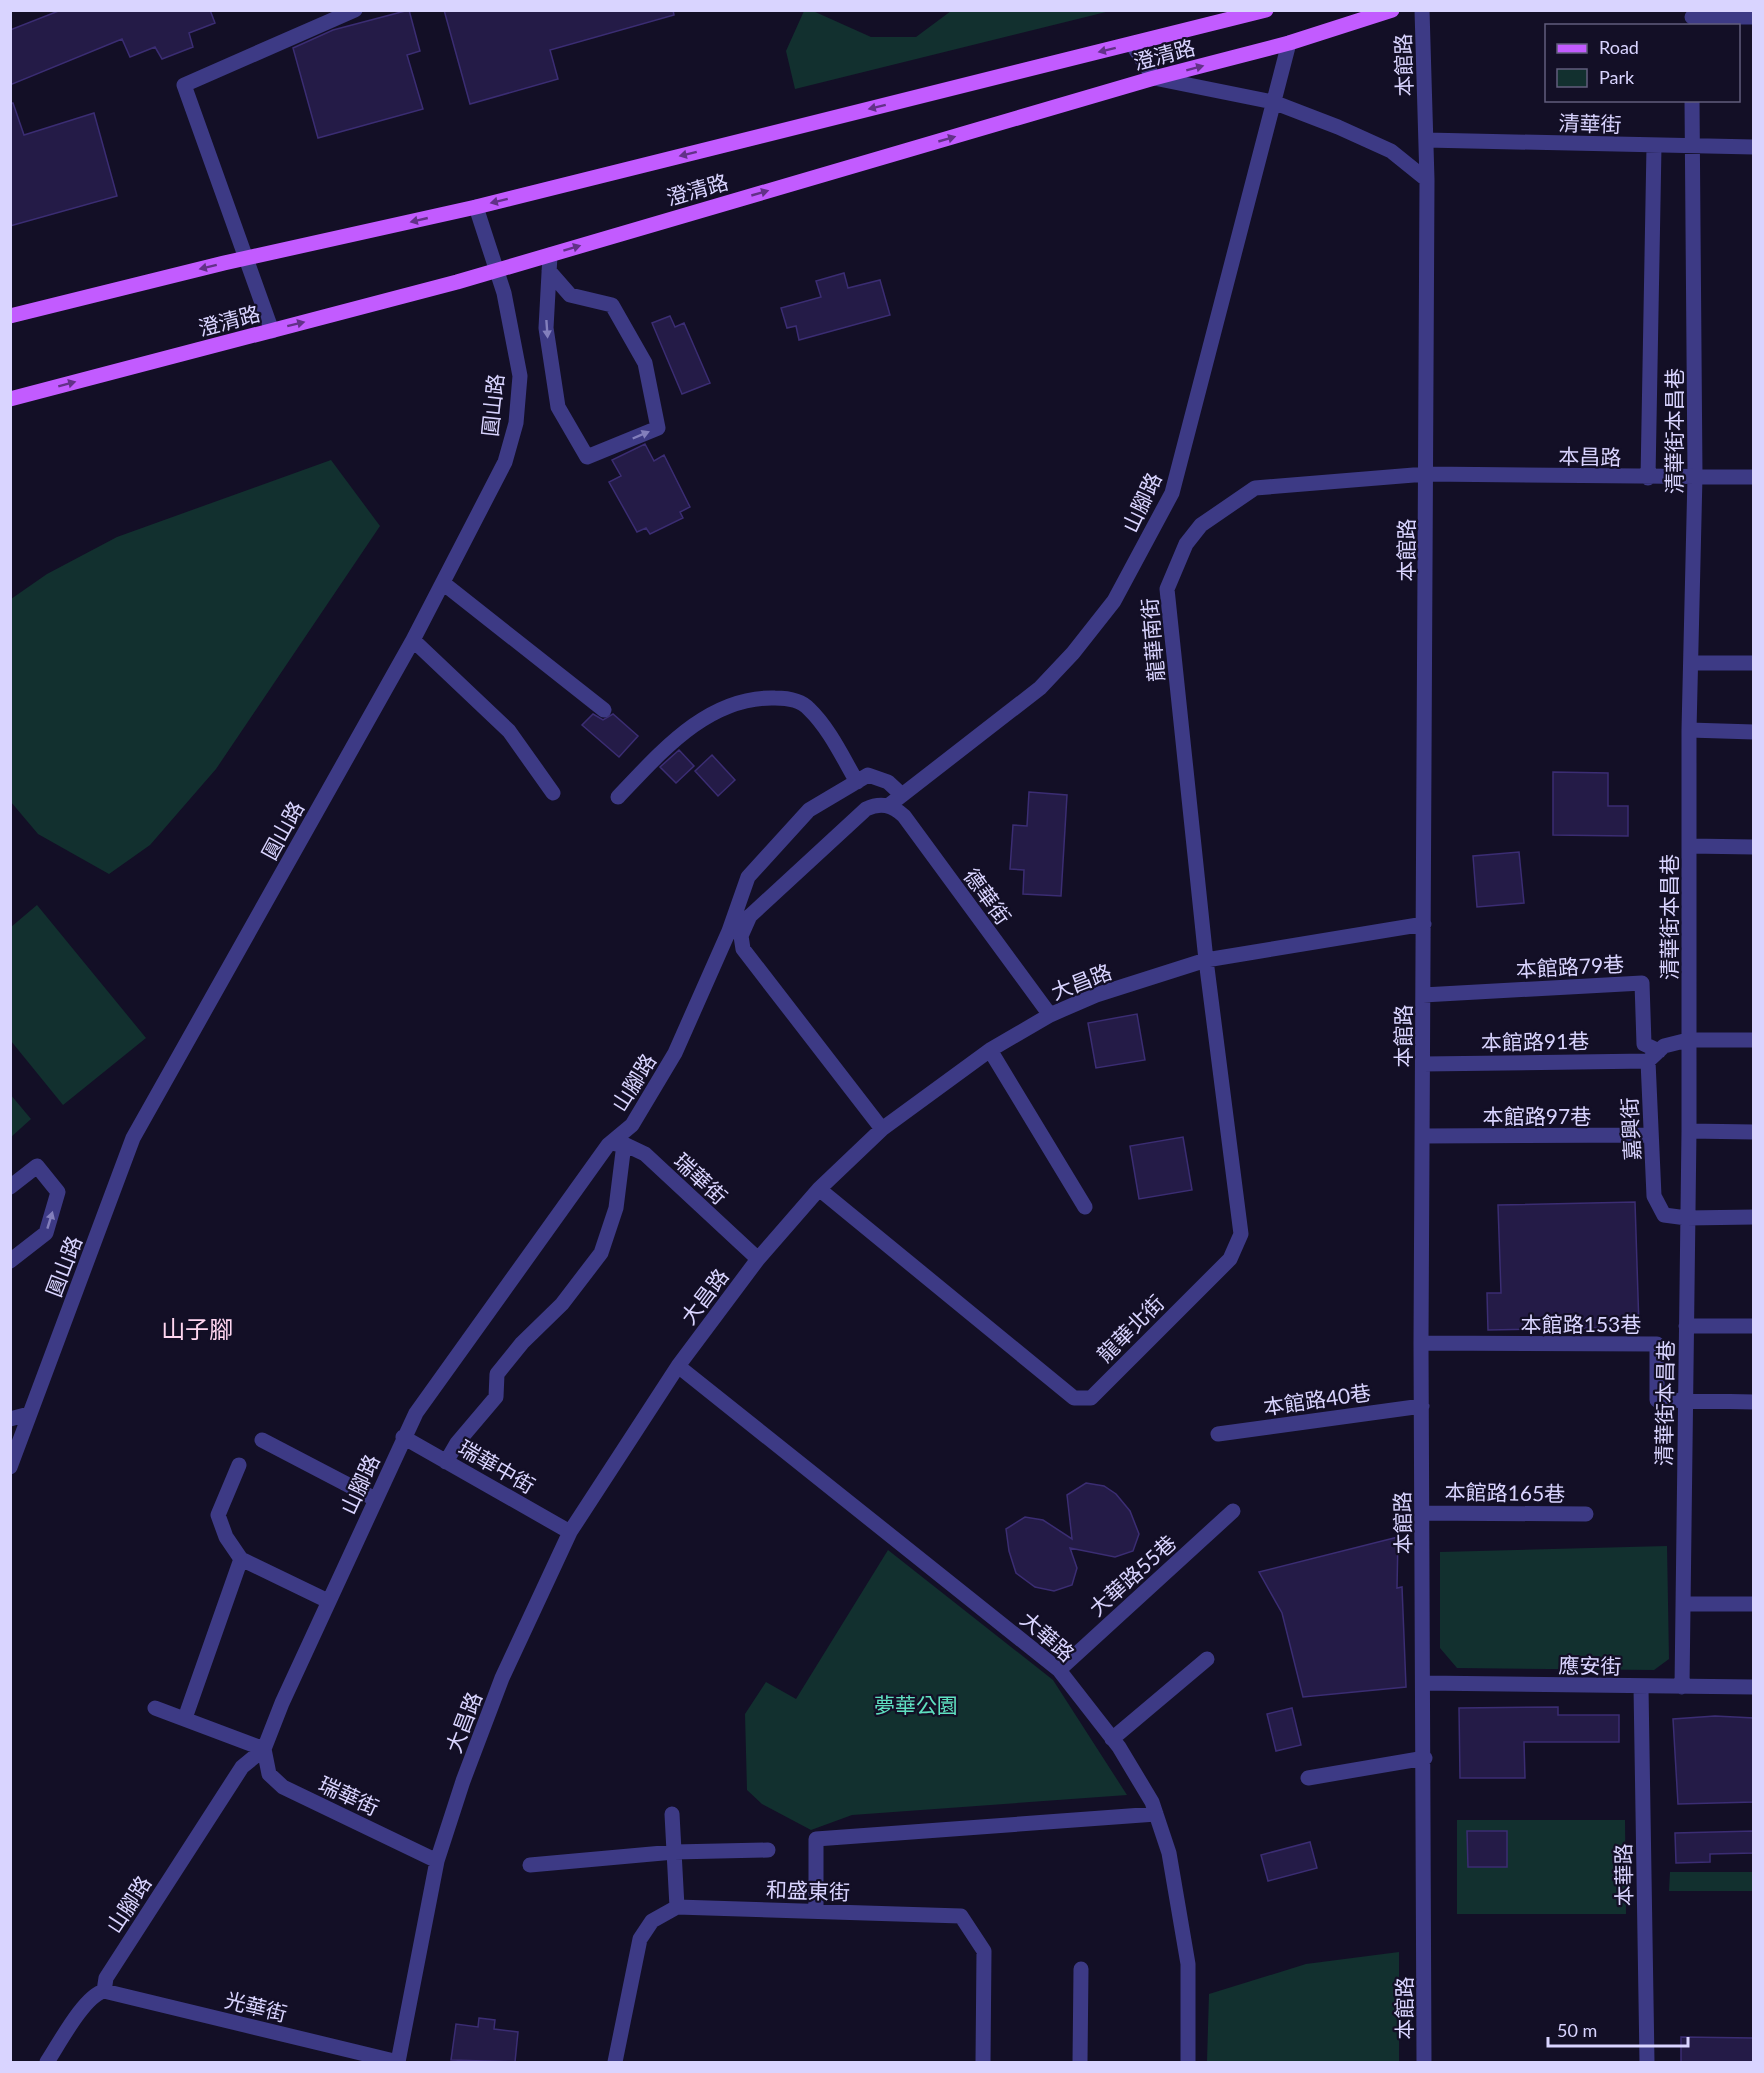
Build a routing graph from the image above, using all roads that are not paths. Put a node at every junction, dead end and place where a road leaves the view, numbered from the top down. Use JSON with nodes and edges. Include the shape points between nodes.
{"nodes":[{"id":1,"x":355,"y":10,"type":"edge"},
{"id":2,"x":1266,"y":10,"type":"edge"},
{"id":3,"x":1392,"y":10,"type":"edge"},
{"id":4,"x":1422,"y":10,"type":"edge"},
{"id":5,"x":1754,"y":17,"type":"edge"},
{"id":6,"x":1692,"y":18,"type":"edge"},
{"id":7,"x":1289,"y":43,"type":"junction"},
{"id":8,"x":1131,"y":44,"type":"junction"},
{"id":9,"x":1154,"y":78,"type":"junction"},
{"id":10,"x":1273,"y":102,"type":"junction"},
{"id":11,"x":1692,"y":102,"type":"edge"},
{"id":12,"x":1426,"y":140,"type":"junction"},
{"id":13,"x":1654,"y":146,"type":"junction"},
{"id":14,"x":1692,"y":147,"type":"junction"},
{"id":15,"x":1754,"y":147,"type":"edge"},
{"id":16,"x":1427,"y":180,"type":"junction"},
{"id":17,"x":476,"y":207,"type":"junction"},
{"id":18,"x":550,"y":255,"type":"junction"},
{"id":19,"x":247,"y":258,"type":"junction"},
{"id":20,"x":496,"y":270,"type":"junction"},
{"id":21,"x":549,"y":271,"type":"junction"},
{"id":22,"x":10,"y":316,"type":"edge"},
{"id":23,"x":272,"y":330,"type":"junction"},
{"id":24,"x":10,"y":399,"type":"edge"},
{"id":25,"x":1426,"y":474,"type":"junction"},
{"id":26,"x":1695,"y":476,"type":"junction"},
{"id":27,"x":1754,"y":477,"type":"edge"},
{"id":28,"x":1648,"y":478,"type":"junction"},
{"id":29,"x":443,"y":583,"type":"junction"},
{"id":30,"x":413,"y":640,"type":"junction"},
{"id":31,"x":1691,"y":663,"type":"junction"},
{"id":32,"x":1754,"y":663,"type":"edge"},
{"id":33,"x":604,"y":710,"type":"dead end"},
{"id":34,"x":1689,"y":730,"type":"junction"},
{"id":35,"x":1754,"y":732,"type":"edge"},
{"id":36,"x":857,"y":782,"type":"junction"},
{"id":37,"x":553,"y":793,"type":"dead end"},
{"id":38,"x":902,"y":795,"type":"junction"},
{"id":39,"x":618,"y":797,"type":"dead end"},
{"id":40,"x":888,"y":806,"type":"junction"},
{"id":41,"x":1690,"y":846,"type":"junction"},
{"id":42,"x":1754,"y":847,"type":"edge"},
{"id":43,"x":751,"y":915,"type":"junction"},
{"id":44,"x":1424,"y":924,"type":"junction"},
{"id":45,"x":729,"y":931,"type":"junction"},
{"id":46,"x":1206,"y":960,"type":"junction"},
{"id":47,"x":1423,"y":995,"type":"junction"},
{"id":48,"x":1050,"y":1015,"type":"junction"},
{"id":49,"x":1688,"y":1040,"type":"junction"},
{"id":50,"x":1754,"y":1040,"type":"edge"},
{"id":51,"x":990,"y":1050,"type":"junction"},
{"id":52,"x":1653,"y":1056,"type":"junction"},
{"id":53,"x":1423,"y":1064,"type":"junction"},
{"id":54,"x":882,"y":1129,"type":"junction"},
{"id":55,"x":1689,"y":1131,"type":"junction"},
{"id":56,"x":1754,"y":1132,"type":"edge"},
{"id":57,"x":1651,"y":1135,"type":"junction"},
{"id":58,"x":1423,"y":1136,"type":"junction"},
{"id":59,"x":624,"y":1144,"type":"junction"},
{"id":60,"x":608,"y":1145,"type":"junction"},
{"id":61,"x":10,"y":1187,"type":"edge"},
{"id":62,"x":819,"y":1189,"type":"junction"},
{"id":63,"x":1085,"y":1207,"type":"dead end"},
{"id":64,"x":1754,"y":1217,"type":"edge"},
{"id":65,"x":1687,"y":1218,"type":"junction"},
{"id":66,"x":758,"y":1259,"type":"junction"},
{"id":67,"x":10,"y":1261,"type":"edge"},
{"id":68,"x":1686,"y":1326,"type":"junction"},
{"id":69,"x":1754,"y":1326,"type":"edge"},
{"id":70,"x":1422,"y":1342,"type":"junction"},
{"id":71,"x":678,"y":1366,"type":"junction"},
{"id":72,"x":1685,"y":1401,"type":"junction"},
{"id":73,"x":1754,"y":1402,"type":"edge"},
{"id":74,"x":1422,"y":1406,"type":"junction"},
{"id":75,"x":29,"y":1414,"type":"junction"},
{"id":76,"x":10,"y":1419,"type":"edge"},
{"id":77,"x":1218,"y":1434,"type":"dead end"},
{"id":78,"x":403,"y":1437,"type":"junction"},
{"id":79,"x":262,"y":1440,"type":"dead end"},
{"id":80,"x":446,"y":1462,"type":"junction"},
{"id":81,"x":239,"y":1465,"type":"dead end"},
{"id":82,"x":10,"y":1467,"type":"edge"},
{"id":83,"x":375,"y":1499,"type":"junction"},
{"id":84,"x":1233,"y":1511,"type":"dead end"},
{"id":85,"x":1423,"y":1513,"type":"junction"},
{"id":86,"x":1586,"y":1514,"type":"dead end"},
{"id":87,"x":570,"y":1532,"type":"junction"},
{"id":88,"x":241,"y":1559,"type":"junction"},
{"id":89,"x":328,"y":1601,"type":"junction"},
{"id":90,"x":1683,"y":1604,"type":"junction"},
{"id":91,"x":1754,"y":1604,"type":"edge"},
{"id":92,"x":1207,"y":1659,"type":"dead end"},
{"id":93,"x":1059,"y":1670,"type":"junction"},
{"id":94,"x":1425,"y":1683,"type":"junction"},
{"id":95,"x":1641,"y":1687,"type":"junction"},
{"id":96,"x":1682,"y":1687,"type":"junction"},
{"id":97,"x":1754,"y":1687,"type":"edge"},
{"id":98,"x":155,"y":1708,"type":"dead end"},
{"id":99,"x":185,"y":1718,"type":"junction"},
{"id":100,"x":1112,"y":1739,"type":"junction"},
{"id":101,"x":264,"y":1749,"type":"junction"},
{"id":102,"x":1425,"y":1758,"type":"junction"},
{"id":103,"x":1308,"y":1778,"type":"dead end"},
{"id":104,"x":672,"y":1814,"type":"dead end"},
{"id":105,"x":1156,"y":1814,"type":"junction"},
{"id":106,"x":768,"y":1850,"type":"dead end"},
{"id":107,"x":674,"y":1852,"type":"junction"},
{"id":108,"x":437,"y":1861,"type":"junction"},
{"id":109,"x":530,"y":1865,"type":"dead end"},
{"id":110,"x":677,"y":1907,"type":"junction"},
{"id":111,"x":816,"y":1911,"type":"junction"},
{"id":112,"x":1081,"y":1969,"type":"dead end"},
{"id":113,"x":104,"y":1991,"type":"junction"},
{"id":114,"x":47,"y":2062,"type":"edge"},
{"id":115,"x":398,"y":2062,"type":"edge"},
{"id":116,"x":615,"y":2062,"type":"edge"},
{"id":117,"x":983,"y":2062,"type":"edge"},
{"id":118,"x":1080,"y":2062,"type":"edge"},
{"id":119,"x":1188,"y":2062,"type":"edge"},
{"id":120,"x":1424,"y":2062,"type":"edge"},
{"id":121,"x":1647,"y":2062,"type":"edge"}],
"edges":[{"from":1,"to":19,"type":"street","via":[[184,85]]},
{"from":2,"to":8,"type":"main road","name":"澄清路"},
{"from":3,"to":7,"type":"main road","name":"澄清路"},
{"from":4,"to":12,"type":"street","name":"本館路"},
{"from":5,"to":6,"type":"street"},
{"from":9,"to":7,"type":"main road","name":"澄清路","one_way":true},
{"from":7,"to":10,"type":"street","name":"山腳路"},
{"from":8,"to":9,"type":"street"},
{"from":8,"to":17,"type":"main road","name":"澄清路","one_way":true},
{"from":9,"to":10,"type":"street"},
{"from":18,"to":9,"type":"main road","name":"澄清路","one_way":true},
{"from":10,"to":16,"type":"street","via":[[1391,151]]},
{"from":10,"to":38,"type":"street","name":"山腳路","via":[[1172,493],[1162,512],[1114,601],[1073,653],[1040,688]]},
{"from":11,"to":14,"type":"street","name":"清華街本昌巷"},
{"from":12,"to":13,"type":"street","name":"清華街"},
{"from":12,"to":16,"type":"street","name":"本館路"},
{"from":13,"to":14,"type":"street","name":"清華街"},
{"from":13,"to":28,"type":"street","name":"清華街本昌巷"},
{"from":14,"to":15,"type":"street","name":"清華街"},
{"from":14,"to":26,"type":"street","name":"清華街本昌巷"},
{"from":16,"to":25,"type":"street","name":"本館路"},
{"from":17,"to":19,"type":"main road","name":"澄清路","one_way":true},
{"from":17,"to":20,"type":"street","name":"圓山路"},
{"from":18,"to":20,"type":"main road","name":"澄清路"},
{"from":18,"to":21,"type":"street"},
{"from":19,"to":22,"type":"main road","name":"澄清路","one_way":true},
{"from":19,"to":23,"type":"street"},
{"from":23,"to":20,"type":"main road","name":"澄清路","one_way":true},
{"from":20,"to":29,"type":"street","name":"圓山路","via":[[520,376],[516,423],[505,462]]},
{"from":21,"to":21,"type":"street","one_way":true,"via":[[546,328],[558,407],[587,457],[658,428],[645,363],[612,305],[570,295]]},
{"from":24,"to":23,"type":"main road","name":"澄清路","one_way":true},
{"from":25,"to":28,"type":"street","name":"本昌路"},
{"from":25,"to":44,"type":"street","name":"本館路"},
{"from":25,"to":46,"type":"street","name":"龍華南街","via":[[1255,488],[1202,525],[1186,544],[1167,589]]},
{"from":26,"to":27,"type":"street","name":"本昌路"},
{"from":26,"to":28,"type":"street","name":"本昌路"},
{"from":26,"to":31,"type":"street","name":"清華街本昌巷"},
{"from":29,"to":30,"type":"street","name":"圓山路"},
{"from":29,"to":33,"type":"street"},
{"from":30,"to":37,"type":"street","via":[[509,731]]},
{"from":30,"to":75,"type":"street","name":"圓山路","via":[[134,1138]]},
{"from":31,"to":32,"type":"street"},
{"from":31,"to":34,"type":"street","name":"清華街本昌巷"},
{"from":34,"to":35,"type":"street"},
{"from":34,"to":41,"type":"street","name":"清華街本昌巷"},
{"from":36,"to":38,"type":"street","name":"山腳路","via":[[868,775],[888,782]]},
{"from":36,"to":39,"type":"street","via":[[808,708],[789,699],[754,698],[707,714],[652,761]]},
{"from":36,"to":45,"type":"street","name":"山腳路","via":[[809,810],[747,877]]},
{"from":38,"to":40,"type":"street","name":"山腳路"},
{"from":40,"to":43,"type":"street","name":"山腳路","via":[[866,809]]},
{"from":40,"to":48,"type":"street","name":"德華街","via":[[904,816]]},
{"from":41,"to":42,"type":"street"},
{"from":41,"to":49,"type":"street","name":"清華街本昌巷"},
{"from":43,"to":45,"type":"street","name":"山腳路"},
{"from":43,"to":54,"type":"street","via":[[741,936],[743,949]]},
{"from":44,"to":46,"type":"street","name":"大昌路"},
{"from":44,"to":47,"type":"street","name":"本館路"},
{"from":45,"to":60,"type":"street","name":"山腳路","via":[[675,1053],[632,1125]]},
{"from":46,"to":48,"type":"street","name":"大昌路","via":[[1096,995]]},
{"from":46,"to":62,"type":"street","name":"龍華北街","via":[[1241,1234],[1230,1259],[1091,1398],[1074,1398]]},
{"from":47,"to":52,"type":"street","name":"本館路79巷","via":[[1642,983],[1644,1044]]},
{"from":47,"to":53,"type":"street","name":"本館路"},
{"from":48,"to":51,"type":"street","name":"大昌路"},
{"from":49,"to":50,"type":"street"},
{"from":49,"to":52,"type":"street","via":[[1664,1046]]},
{"from":49,"to":55,"type":"street","name":"清華街本昌巷"},
{"from":51,"to":54,"type":"street","name":"大昌路"},
{"from":51,"to":63,"type":"street"},
{"from":52,"to":53,"type":"street","name":"本館路91巷"},
{"from":52,"to":57,"type":"street","name":"嘉興街"},
{"from":53,"to":58,"type":"street","name":"本館路"},
{"from":54,"to":62,"type":"street","name":"大昌路"},
{"from":55,"to":56,"type":"street"},
{"from":55,"to":65,"type":"street","name":"清華街本昌巷"},
{"from":57,"to":58,"type":"street","name":"本館路97巷"},
{"from":57,"to":65,"type":"street","name":"嘉興街","via":[[1654,1197],[1664,1215]]},
{"from":58,"to":70,"type":"street","name":"本館路"},
{"from":59,"to":60,"type":"street"},
{"from":59,"to":66,"type":"street","name":"瑞華街","via":[[645,1154]]},
{"from":59,"to":80,"type":"street","via":[[616,1208],[602,1253],[562,1304],[497,1374],[496,1397]]},
{"from":60,"to":78,"type":"street","name":"山腳路","via":[[416,1413]]},
{"from":67,"to":61,"type":"street","one_way":true,"via":[[46,1233],[58,1192],[37,1166]]},
{"from":62,"to":66,"type":"street","name":"大昌路"},
{"from":64,"to":65,"type":"street","name":"嘉興街"},
{"from":65,"to":68,"type":"street","name":"清華街本昌巷"},
{"from":66,"to":71,"type":"street","name":"大昌路"},
{"from":68,"to":69,"type":"street"},
{"from":68,"to":72,"type":"street","name":"清華街本昌巷"},
{"from":70,"to":72,"type":"street","name":"本館路153巷","via":[[1657,1344],[1657,1400]]},
{"from":70,"to":74,"type":"street","name":"本館路"},
{"from":71,"to":87,"type":"street","name":"大昌路"},
{"from":71,"to":93,"type":"street","name":"大華路"},
{"from":72,"to":73,"type":"street"},
{"from":72,"to":90,"type":"street","name":"清華街本昌巷"},
{"from":74,"to":77,"type":"street","name":"本館路40巷"},
{"from":74,"to":85,"type":"street","name":"本館路"},
{"from":75,"to":76,"type":"street"},
{"from":75,"to":82,"type":"street","name":"圓山路"},
{"from":78,"to":80,"type":"street","name":"瑞華中街"},
{"from":78,"to":83,"type":"street","name":"山腳路"},
{"from":79,"to":83,"type":"street"},
{"from":80,"to":87,"type":"street","name":"瑞華中街"},
{"from":81,"to":88,"type":"street","via":[[218,1515],[226,1538]]},
{"from":83,"to":89,"type":"street","name":"山腳路"},
{"from":84,"to":93,"type":"street","name":"大華路55巷"},
{"from":85,"to":86,"type":"street","name":"本館路165巷"},
{"from":85,"to":94,"type":"street","name":"本館路"},
{"from":87,"to":108,"type":"street","name":"大昌路","via":[[502,1678]]},
{"from":88,"to":89,"type":"street"},
{"from":88,"to":99,"type":"street"},
{"from":89,"to":101,"type":"street","name":"山腳路"},
{"from":90,"to":91,"type":"street"},
{"from":90,"to":96,"type":"street","name":"清華街本昌巷"},
{"from":92,"to":100,"type":"street"},
{"from":93,"to":100,"type":"street","name":"大華路"},
{"from":94,"to":95,"type":"street","name":"應安街"},
{"from":94,"to":102,"type":"street","name":"本館路"},
{"from":95,"to":96,"type":"street","name":"應安街"},
{"from":95,"to":121,"type":"street","name":"本華路"},
{"from":96,"to":97,"type":"street","name":"應安街"},
{"from":98,"to":99,"type":"street"},
{"from":99,"to":101,"type":"street"},
{"from":100,"to":105,"type":"street","name":"大華路"},
{"from":101,"to":108,"type":"street","name":"瑞華街","via":[[269,1774],[283,1787]]},
{"from":101,"to":113,"type":"street","name":"山腳路","via":[[242,1767],[106,1978]]},
{"from":102,"to":103,"type":"street"},
{"from":102,"to":120,"type":"street","name":"本館路"},
{"from":104,"to":107,"type":"street"},
{"from":105,"to":111,"type":"street","via":[[816,1839]]},
{"from":105,"to":119,"type":"street","name":"大華路","via":[[1169,1852],[1188,1964]]},
{"from":106,"to":107,"type":"street"},
{"from":107,"to":109,"type":"street"},
{"from":107,"to":110,"type":"street"},
{"from":108,"to":115,"type":"street","name":"大昌路"},
{"from":110,"to":111,"type":"street","name":"和盛東街"},
{"from":110,"to":116,"type":"street","via":[[652,1921],[640,1939]]},
{"from":111,"to":117,"type":"street","name":"和盛東街","via":[[961,1916],[984,1952]]},
{"from":112,"to":118,"type":"street"},
{"from":113,"to":114,"type":"street","name":"山腳路","via":[[88,2002]]},
{"from":113,"to":115,"type":"street","name":"光華街"}]}
